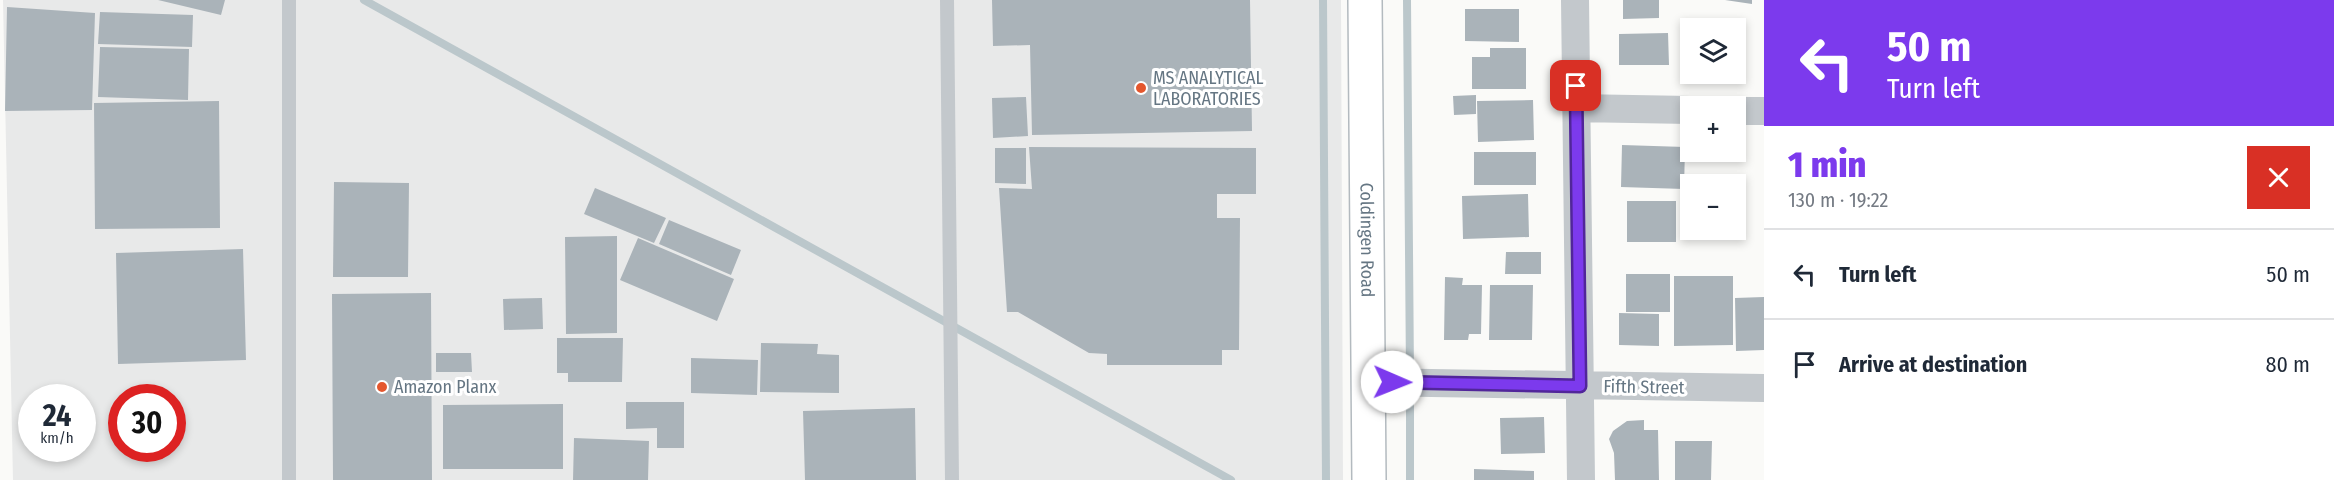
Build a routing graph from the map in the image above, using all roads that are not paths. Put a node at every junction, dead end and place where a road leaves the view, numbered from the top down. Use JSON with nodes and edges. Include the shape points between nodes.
{"nodes":[{"id":1,"x":289,"y":0,"type":"edge"},
{"id":2,"x":947,"y":0,"type":"edge"},
{"id":3,"x":1365,"y":0,"type":"edge"},
{"id":4,"x":1575,"y":0,"type":"edge"},
{"id":5,"x":1576,"y":108,"type":"junction"},
{"id":6,"x":1680,"y":110,"type":"edge"},
{"id":7,"x":1746,"y":111,"type":"edge"},
{"id":8,"x":1764,"y":111,"type":"edge"},
{"id":9,"x":1392,"y":382,"type":"junction"},
{"id":10,"x":1580,"y":386,"type":"junction"},
{"id":11,"x":1764,"y":388,"type":"edge"},
{"id":12,"x":289,"y":480,"type":"edge"},
{"id":13,"x":952,"y":480,"type":"edge"},
{"id":14,"x":1369,"y":480,"type":"edge"},
{"id":15,"x":1581,"y":480,"type":"edge"}],
"edges":[{"from":1,"to":12,"type":"lane"},
{"from":2,"to":13,"type":"lane"},
{"from":3,"to":9,"type":"street","name":"Coldingen Road"},
{"from":4,"to":5,"type":"street"},
{"from":5,"to":6,"type":"street"},
{"from":5,"to":10,"type":"street"},
{"from":7,"to":8,"type":"street"},
{"from":9,"to":10,"type":"street","name":"Fifth Street"},
{"from":9,"to":14,"type":"street","name":"Coldingen Road"},
{"from":10,"to":11,"type":"street","name":"Fifth Street"},
{"from":10,"to":15,"type":"street"}]}
